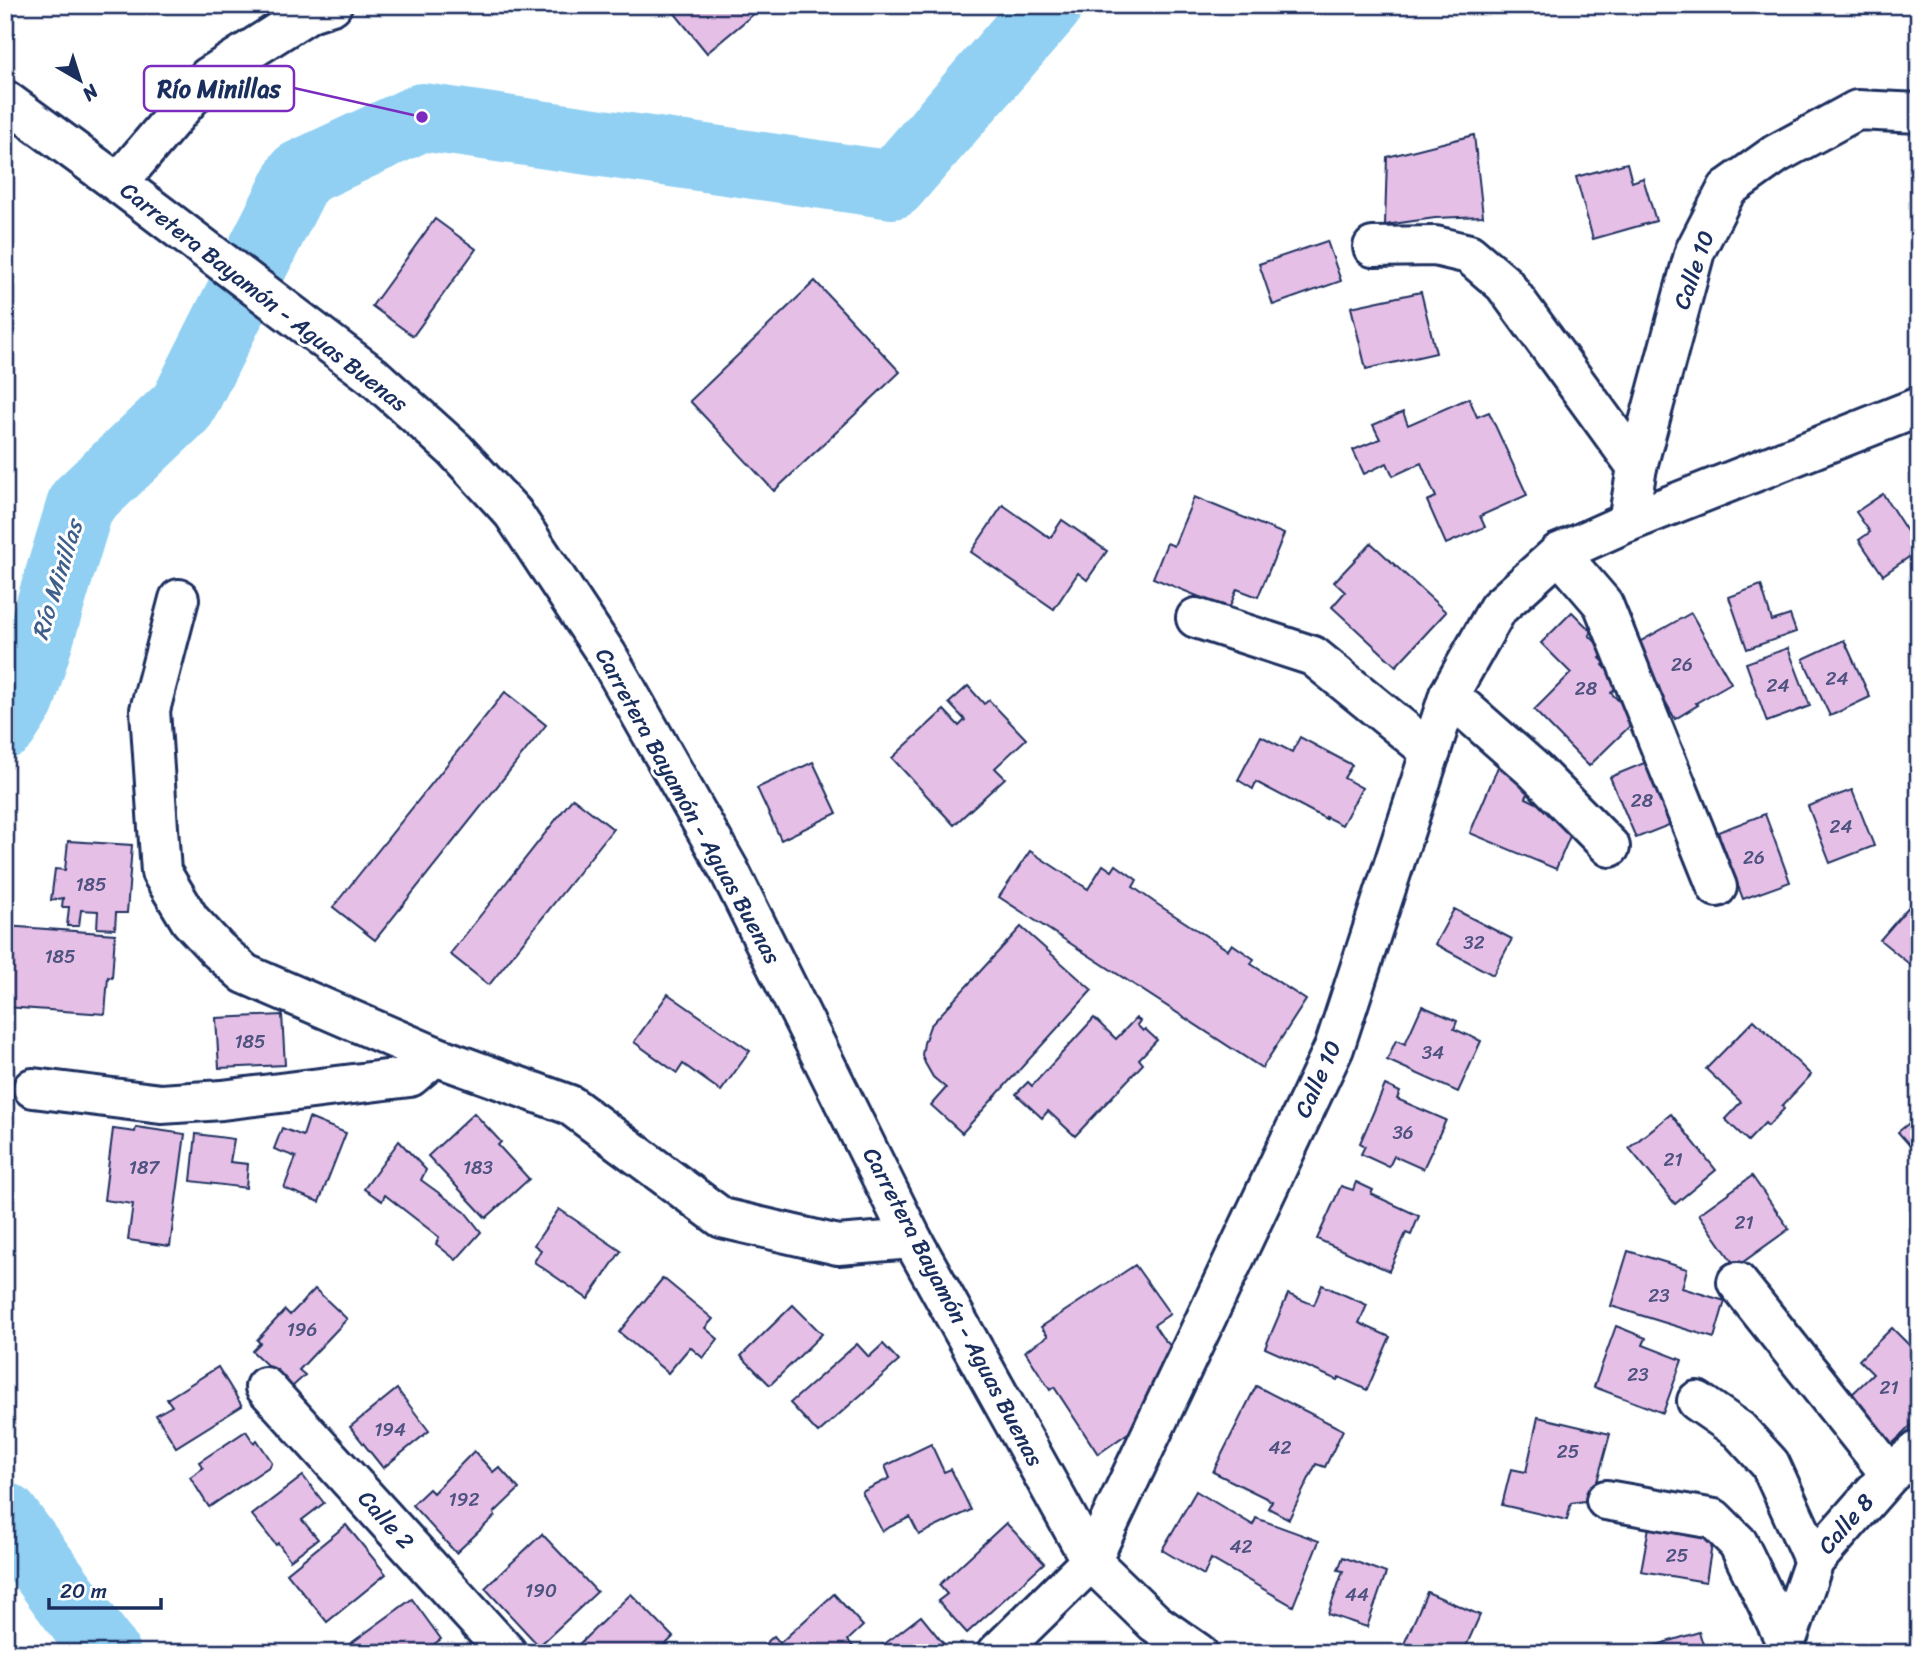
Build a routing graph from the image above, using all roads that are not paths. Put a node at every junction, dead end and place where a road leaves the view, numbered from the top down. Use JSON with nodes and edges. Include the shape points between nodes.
{"nodes":[{"id":1,"x":332,"y":5,"type":"edge"},
{"id":2,"x":5,"y":100,"type":"edge"},
{"id":3,"x":1919,"y":113,"type":"edge"},
{"id":4,"x":118,"y":183,"type":"junction"},
{"id":5,"x":1373,"y":247,"type":"dead end"},
{"id":6,"x":1919,"y":407,"type":"edge"},
{"id":7,"x":1637,"y":467,"type":"junction"},
{"id":8,"x":1628,"y":522,"type":"junction"},
{"id":9,"x":1559,"y":553,"type":"junction"},
{"id":10,"x":179,"y":599,"type":"dead end"},
{"id":11,"x":1196,"y":618,"type":"dead end"},
{"id":12,"x":1448,"y":695,"type":"junction"},
{"id":13,"x":1431,"y":752,"type":"junction"},
{"id":14,"x":1610,"y":847,"type":"dead end"},
{"id":15,"x":1717,"y":887,"type":"dead end"},
{"id":16,"x":435,"y":1056,"type":"junction"},
{"id":17,"x":33,"y":1088,"type":"dead end"},
{"id":18,"x":912,"y":1239,"type":"junction"},
{"id":19,"x":1737,"y":1282,"type":"dead end"},
{"id":20,"x":265,"y":1387,"type":"dead end"},
{"id":21,"x":1697,"y":1401,"type":"dead end"},
{"id":22,"x":1919,"y":1450,"type":"edge"},
{"id":23,"x":1890,"y":1474,"type":"junction"},
{"id":24,"x":1606,"y":1500,"type":"dead end"},
{"id":25,"x":1814,"y":1560,"type":"junction"},
{"id":26,"x":1091,"y":1561,"type":"junction"},
{"id":27,"x":1786,"y":1647,"type":"edge"},
{"id":28,"x":507,"y":1653,"type":"edge"},
{"id":29,"x":997,"y":1653,"type":"edge"},
{"id":30,"x":1198,"y":1653,"type":"edge"}],
"edges":[{"from":1,"to":4,"type":"street","via":[[310,12],[208,77]]},
{"from":2,"to":4,"type":"street","name":"Carretera Bayamón - Aguas Buenas"},
{"from":3,"to":7,"type":"street","name":"Calle 10","via":[[1857,110],[1776,154],[1727,189],[1695,251]]},
{"from":4,"to":18,"type":"street","name":"Carretera Bayamón - Aguas Buenas","via":[[373,376],[455,450],[513,513],[607,655],[729,870]]},
{"from":5,"to":7,"type":"street","via":[[1435,246],[1469,254],[1504,284]]},
{"from":6,"to":8,"type":"street","name":"Calle 10"},
{"from":7,"to":8,"type":"street","name":"Calle 10"},
{"from":8,"to":9,"type":"street","name":"Calle 10"},
{"from":9,"to":12,"type":"street","name":"Calle 10","via":[[1498,608]]},
{"from":9,"to":15,"type":"street","via":[[1603,604]]},
{"from":10,"to":16,"type":"street","via":[[150,710],[161,872],[190,920],[245,974]]},
{"from":11,"to":13,"type":"street","via":[[1312,656]]},
{"from":12,"to":13,"type":"street","name":"Calle 10"},
{"from":12,"to":14,"type":"street","via":[[1534,770]]},
{"from":13,"to":26,"type":"street","name":"Calle 10","via":[[1334,1048]]},
{"from":16,"to":17,"type":"street","via":[[410,1076],[222,1100],[161,1104]]},
{"from":16,"to":18,"type":"street","via":[[570,1105],[722,1218],[838,1245]]},
{"from":18,"to":26,"type":"street","name":"Carretera Bayamón - Aguas Buenas"},
{"from":19,"to":23,"type":"street"},
{"from":20,"to":28,"type":"street","name":"Calle 2"},
{"from":21,"to":25,"type":"street","via":[[1739,1430],[1770,1465]]},
{"from":22,"to":23,"type":"street","name":"Calle 8"},
{"from":23,"to":25,"type":"street","name":"Calle 8"},
{"from":24,"to":27,"type":"street","via":[[1714,1519],[1738,1544]]},
{"from":25,"to":27,"type":"street","name":"Calle 8"},
{"from":26,"to":29,"type":"street","name":"Calle 10"},
{"from":26,"to":30,"type":"street","name":"Carretera Bayamón - Aguas Buenas","via":[[1155,1623]]}]}
